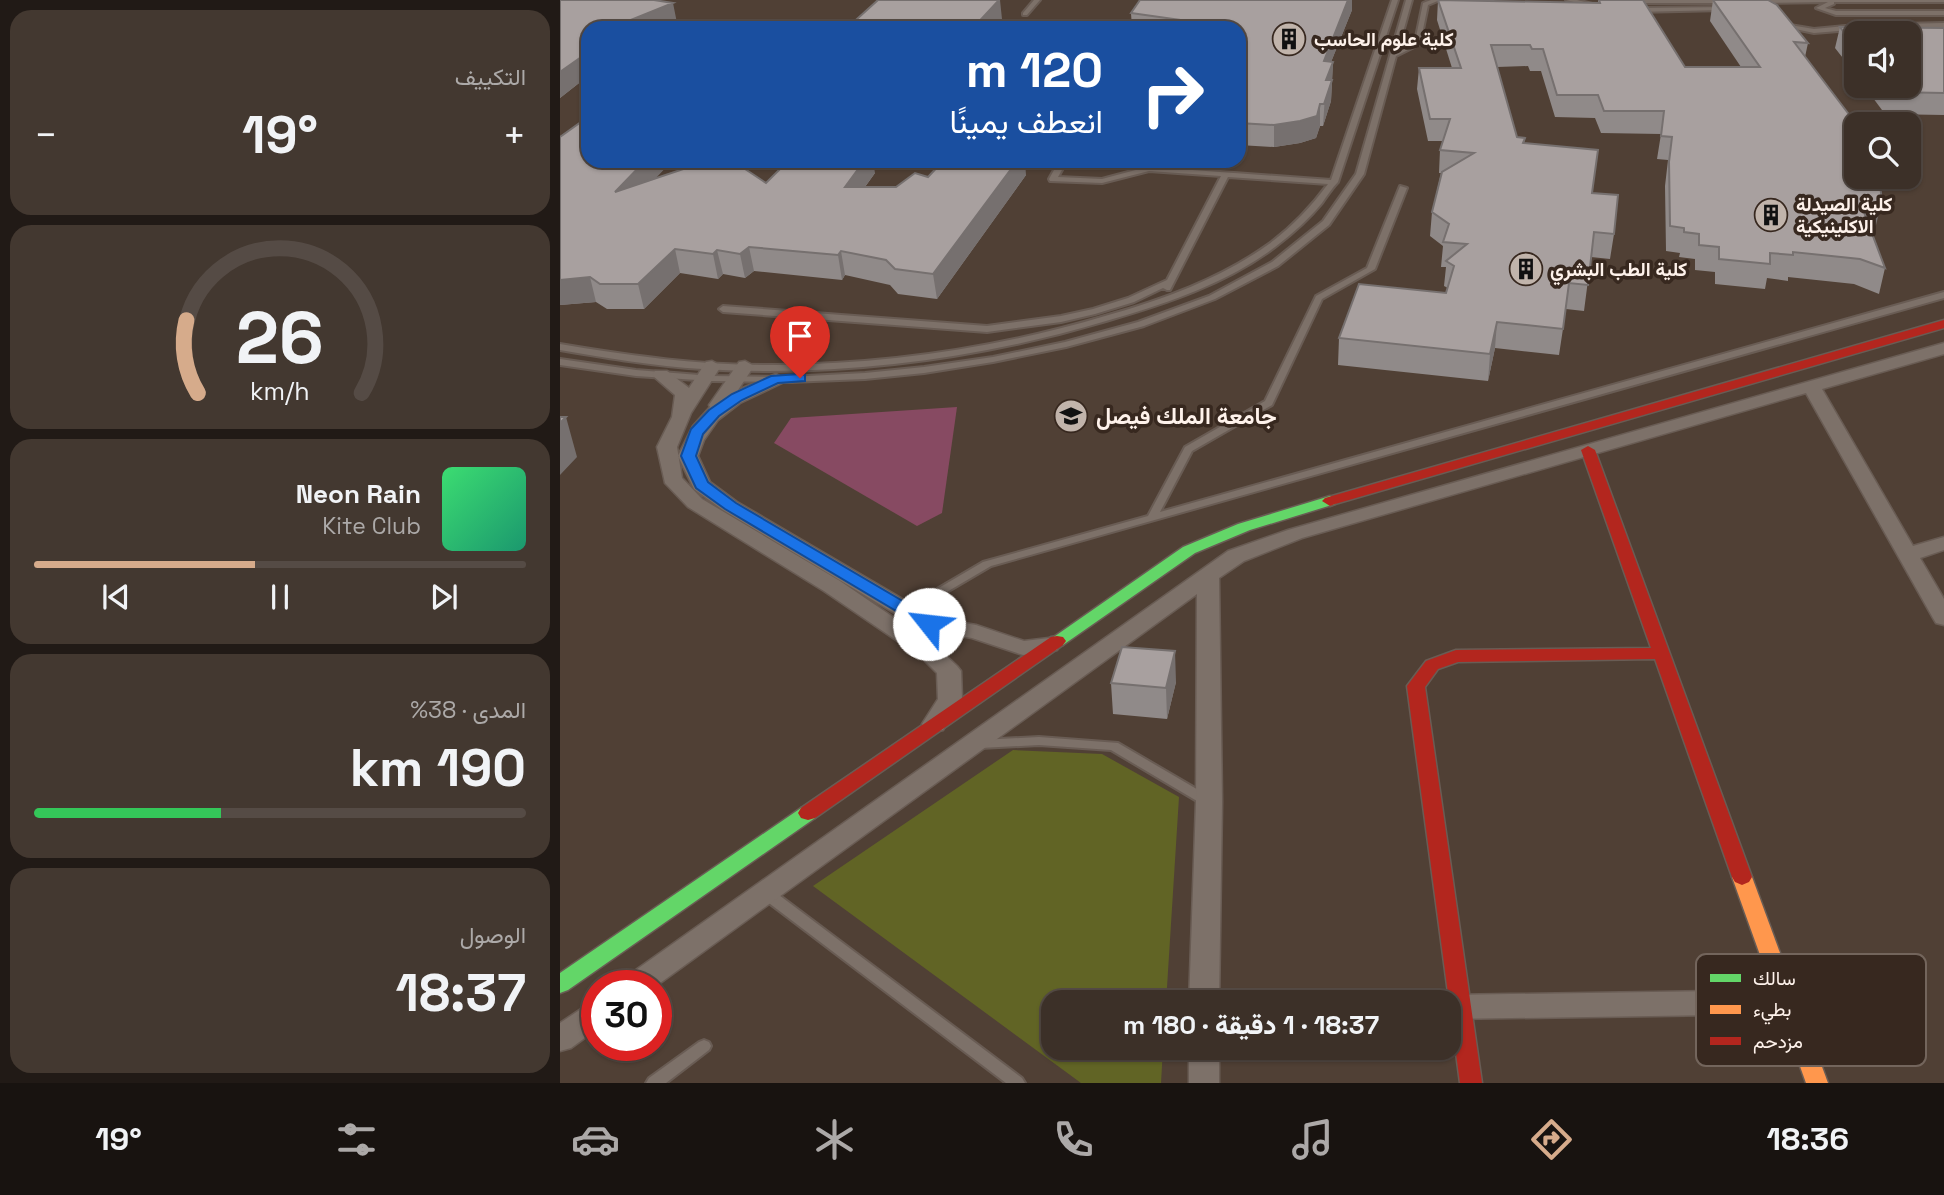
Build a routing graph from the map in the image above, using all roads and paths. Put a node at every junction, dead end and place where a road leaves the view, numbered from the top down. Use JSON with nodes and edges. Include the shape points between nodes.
{"nodes":[{"id":1,"x":1037,"y":0,"type":"edge"},
{"id":2,"x":1382,"y":0,"type":"edge"},
{"id":3,"x":1409,"y":0,"type":"edge"},
{"id":4,"x":1437,"y":0,"type":"edge"},
{"id":5,"x":1569,"y":0,"type":"edge"},
{"id":6,"x":1577,"y":0,"type":"edge"},
{"id":7,"x":1944,"y":0,"type":"edge"},
{"id":8,"x":1744,"y":1,"type":"edge"},
{"id":9,"x":1843,"y":1,"type":"edge"},
{"id":10,"x":1393,"y":3,"type":"edge"},
{"id":11,"x":1729,"y":3,"type":"edge"},
{"id":12,"x":1599,"y":5,"type":"edge"},
{"id":13,"x":1621,"y":5,"type":"edge"},
{"id":14,"x":1738,"y":8,"type":"edge"},
{"id":15,"x":1772,"y":9,"type":"edge"},
{"id":16,"x":1570,"y":10,"type":"edge"},
{"id":17,"x":1760,"y":10,"type":"edge"},
{"id":18,"x":1026,"y":13,"type":"dead end"},
{"id":19,"x":1944,"y":13,"type":"edge"},
{"id":20,"x":1772,"y":18,"type":"edge"},
{"id":21,"x":1790,"y":20,"type":"edge"},
{"id":22,"x":1944,"y":25,"type":"edge"},
{"id":23,"x":1921,"y":26,"type":"edge"},
{"id":24,"x":1844,"y":27,"type":"edge"},
{"id":25,"x":1844,"y":28,"type":"edge"},
{"id":26,"x":1393,"y":55,"type":"junction"},
{"id":27,"x":1059,"y":168,"type":"edge"},
{"id":28,"x":1149,"y":169,"type":"joint"},
{"id":29,"x":1225,"y":175,"type":"junction"},
{"id":30,"x":1334,"y":182,"type":"junction"},
{"id":31,"x":1403,"y":188,"type":"dead end"},
{"id":32,"x":1169,"y":282,"type":"junction"},
{"id":33,"x":1944,"y":295,"type":"edge"},
{"id":34,"x":1159,"y":303,"type":"junction"},
{"id":35,"x":723,"y":309,"type":"dead end"},
{"id":36,"x":1944,"y":324,"type":"edge"},
{"id":37,"x":560,"y":347,"type":"edge"},
{"id":38,"x":1944,"y":348,"type":"edge"},
{"id":39,"x":560,"y":362,"type":"edge"},
{"id":40,"x":708,"y":372,"type":"junction"},
{"id":41,"x":740,"y":373,"type":"junction"},
{"id":42,"x":661,"y":375,"type":"junction"},
{"id":43,"x":776,"y":379,"type":"junction"},
{"id":44,"x":1811,"y":386,"type":"junction"},
{"id":45,"x":714,"y":413,"type":"junction"},
{"id":46,"x":681,"y":414,"type":"junction"},
{"id":47,"x":1588,"y":450,"type":"junction"},
{"id":48,"x":1151,"y":519,"type":"junction"},
{"id":49,"x":1944,"y":543,"type":"edge"},
{"id":50,"x":1907,"y":555,"type":"junction"},
{"id":51,"x":1208,"y":576,"type":"junction"},
{"id":52,"x":907,"y":611,"type":"junction"},
{"id":53,"x":1944,"y":618,"type":"edge"},
{"id":54,"x":1049,"y":645,"type":"junction"},
{"id":55,"x":1662,"y":653,"type":"junction"},
{"id":56,"x":933,"y":726,"type":"junction"},
{"id":57,"x":977,"y":744,"type":"junction"},
{"id":58,"x":1209,"y":802,"type":"junction"},
{"id":59,"x":766,"y":893,"type":"junction"},
{"id":60,"x":1771,"y":954,"type":"edge"},
{"id":61,"x":657,"y":970,"type":"edge"},
{"id":62,"x":560,"y":984,"type":"edge"},
{"id":63,"x":1204,"y":990,"type":"edge"},
{"id":64,"x":1453,"y":990,"type":"edge"},
{"id":65,"x":1696,"y":1003,"type":"edge"},
{"id":66,"x":1461,"y":1007,"type":"edge"},
{"id":67,"x":581,"y":1024,"type":"edge"},
{"id":68,"x":1461,"y":1036,"type":"edge"},
{"id":69,"x":560,"y":1039,"type":"edge"},
{"id":70,"x":704,"y":1046,"type":"dead end"},
{"id":71,"x":1204,"y":1060,"type":"edge"},
{"id":72,"x":1811,"y":1066,"type":"edge"},
{"id":73,"x":1008,"y":1081,"type":"edge"},
{"id":74,"x":654,"y":1083,"type":"edge"},
{"id":75,"x":1204,"y":1083,"type":"edge"},
{"id":76,"x":1471,"y":1083,"type":"edge"},
{"id":77,"x":1817,"y":1083,"type":"edge"}],
"edges":[{"from":1,"to":18,"type":"lane"},
{"from":2,"to":10,"type":"lane"},
{"from":3,"to":26,"type":"lane"},
{"from":4,"to":26,"type":"lane","via":[[1422,9],[1418,43]]},
{"from":5,"to":12,"type":"lane"},
{"from":6,"to":12,"type":"lane"},
{"from":7,"to":9,"type":"lane"},
{"from":8,"to":9,"type":"lane"},
{"from":9,"to":19,"type":"lane","via":[[1819,8],[1836,13]]},
{"from":10,"to":30,"type":"lane"},
{"from":11,"to":13,"type":"lane"},
{"from":12,"to":16,"type":"lane"},
{"from":13,"to":14,"type":"lane"},
{"from":15,"to":17,"type":"lane","via":[[1752,7]]},
{"from":20,"to":25,"type":"lane","via":[[1803,30]]},
{"from":21,"to":24,"type":"lane","via":[[1813,27]]},
{"from":22,"to":23,"type":"lane"},
{"from":26,"to":43,"type":"lane","via":[[1350,196],[1303,244],[1222,292],[1116,332],[986,361],[864,376]]},
{"from":27,"to":28,"type":"lane","via":[[1053,178],[1102,181]]},
{"from":28,"to":29,"type":"lane"},
{"from":29,"to":30,"type":"lane"},
{"from":29,"to":32,"type":"lane"},
{"from":30,"to":34,"type":"lane","via":[[1307,218],[1283,239],[1205,284]]},
{"from":31,"to":48,"type":"lane","via":[[1371,269],[1319,298],[1269,403],[1188,449]]},
{"from":32,"to":34,"type":"lane"},
{"from":32,"to":35,"type":"lane","via":[[1095,311],[988,329]]},
{"from":33,"to":48,"type":"lane"},
{"from":34,"to":41,"type":"lane","via":[[1041,337],[914,360]]},
{"from":36,"to":54,"type":"street","via":[[1244,527],[1189,550]]},
{"from":37,"to":40,"type":"lane"},
{"from":38,"to":44,"type":"street"},
{"from":39,"to":42,"type":"lane"},
{"from":40,"to":41,"type":"lane"},
{"from":40,"to":41,"type":"lane"},
{"from":40,"to":42,"type":"lane"},
{"from":40,"to":46,"type":"street"},
{"from":41,"to":43,"type":"lane"},
{"from":41,"to":45,"type":"street"},
{"from":42,"to":46,"type":"street","via":[[684,393]]},
{"from":43,"to":45,"type":"street"},
{"from":44,"to":47,"type":"street"},
{"from":44,"to":50,"type":"street"},
{"from":45,"to":52,"type":"street","via":[[696,432],[688,456],[701,485]]},
{"from":46,"to":56,"type":"street","via":[[667,447],[672,480],[695,503],[832,586],[929,652],[949,671],[950,699]]},
{"from":47,"to":51,"type":"street","via":[[1295,534],[1236,556]]},
{"from":47,"to":55,"type":"street"},
{"from":48,"to":52,"type":"lane","via":[[987,564]]},
{"from":49,"to":50,"type":"street"},
{"from":50,"to":53,"type":"street"},
{"from":51,"to":57,"type":"street"},
{"from":51,"to":58,"type":"street"},
{"from":52,"to":54,"type":"street","via":[[929,624],[976,632],[1023,648]]},
{"from":54,"to":56,"type":"street"},
{"from":55,"to":60,"type":"street"},
{"from":55,"to":64,"type":"street","via":[[1456,656],[1435,660],[1424,670],[1416,686]]},
{"from":56,"to":62,"type":"street"},
{"from":57,"to":58,"type":"lane","via":[[1040,741],[1114,746]]},
{"from":57,"to":59,"type":"street"},
{"from":58,"to":63,"type":"street"},
{"from":59,"to":61,"type":"street"},
{"from":59,"to":73,"type":"lane"},
{"from":65,"to":66,"type":"street"},
{"from":67,"to":69,"type":"street"},
{"from":68,"to":76,"type":"street"},
{"from":70,"to":74,"type":"lane"},
{"from":71,"to":75,"type":"street"},
{"from":72,"to":77,"type":"street"}]}
